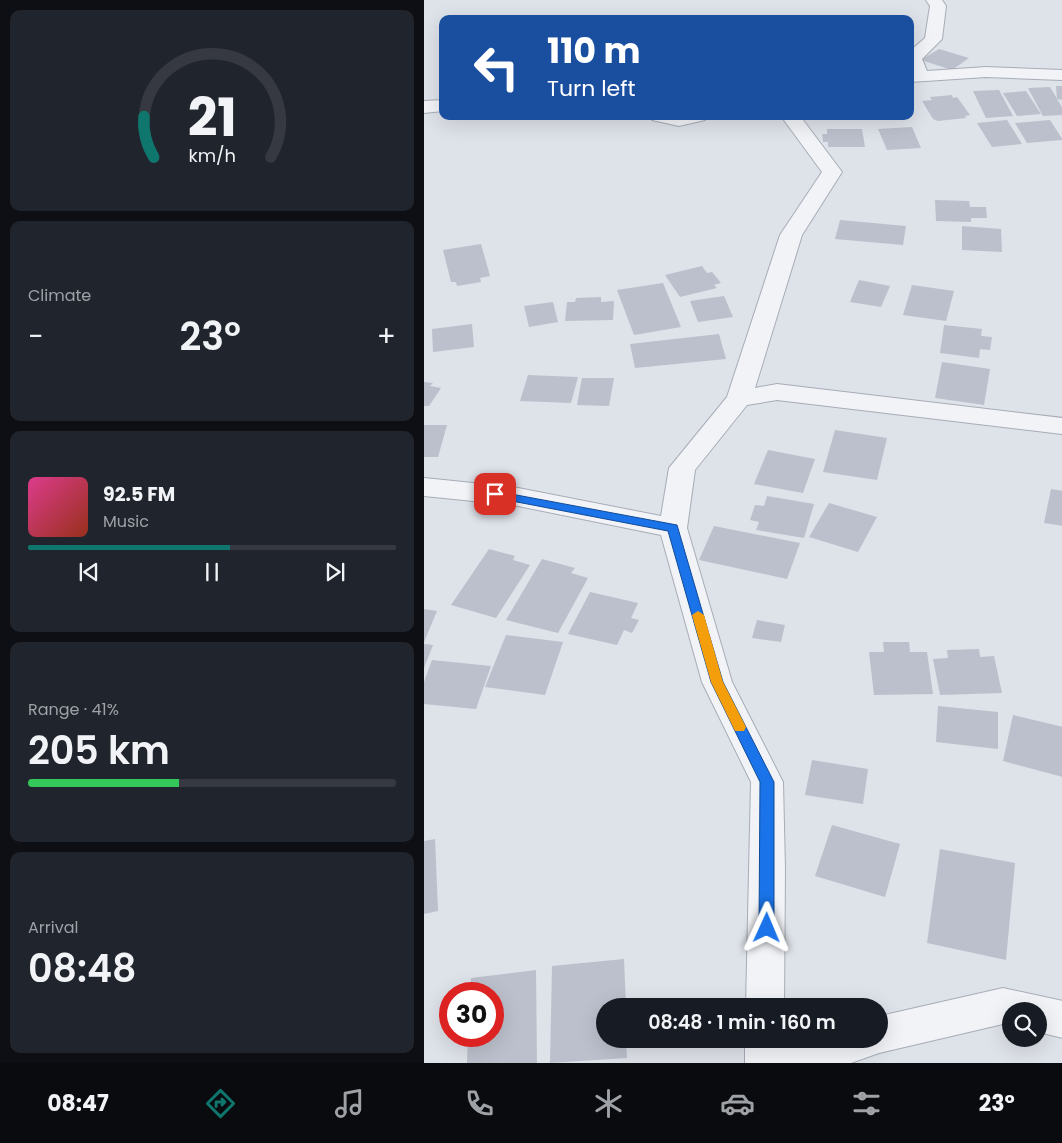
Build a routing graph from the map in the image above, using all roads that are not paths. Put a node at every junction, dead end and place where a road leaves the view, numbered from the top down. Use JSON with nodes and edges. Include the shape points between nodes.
{"nodes":[{"id":1,"x":934,"y":0,"type":"edge"},
{"id":2,"x":914,"y":57,"type":"edge"},
{"id":3,"x":1062,"y":75,"type":"edge"},
{"id":4,"x":915,"y":76,"type":"edge"},
{"id":5,"x":439,"y":105,"type":"edge"},
{"id":6,"x":424,"y":106,"type":"edge"},
{"id":7,"x":793,"y":120,"type":"edge"},
{"id":8,"x":739,"y":399,"type":"junction"},
{"id":9,"x":1062,"y":426,"type":"edge"},
{"id":10,"x":424,"y":487,"type":"edge"},
{"id":11,"x":673,"y":528,"type":"junction"},
{"id":12,"x":765,"y":998,"type":"edge"},
{"id":13,"x":1002,"y":1006,"type":"edge"},
{"id":14,"x":1047,"y":1016,"type":"edge"},
{"id":15,"x":1062,"y":1020,"type":"edge"},
{"id":16,"x":888,"y":1033,"type":"edge"},
{"id":17,"x":764,"y":1048,"type":"edge"},
{"id":18,"x":838,"y":1048,"type":"edge"},
{"id":19,"x":764,"y":1063,"type":"edge"},
{"id":20,"x":788,"y":1063,"type":"edge"}],
"edges":[{"from":1,"to":2,"type":"street","via":[[938,6],[932,39]]},
{"from":3,"to":4,"type":"street","via":[[986,72]]},
{"from":5,"to":6,"type":"street"},
{"from":7,"to":8,"type":"street","via":[[832,172],[791,235]]},
{"from":8,"to":9,"type":"street","via":[[777,392]]},
{"from":8,"to":11,"type":"street","via":[[682,468]]},
{"from":10,"to":11,"type":"street","via":[[513,496]]},
{"from":11,"to":12,"type":"street","via":[[717,682],[767,782]]},
{"from":13,"to":16,"type":"street"},
{"from":14,"to":15,"type":"street"},
{"from":17,"to":19,"type":"street"},
{"from":18,"to":20,"type":"street"}]}
